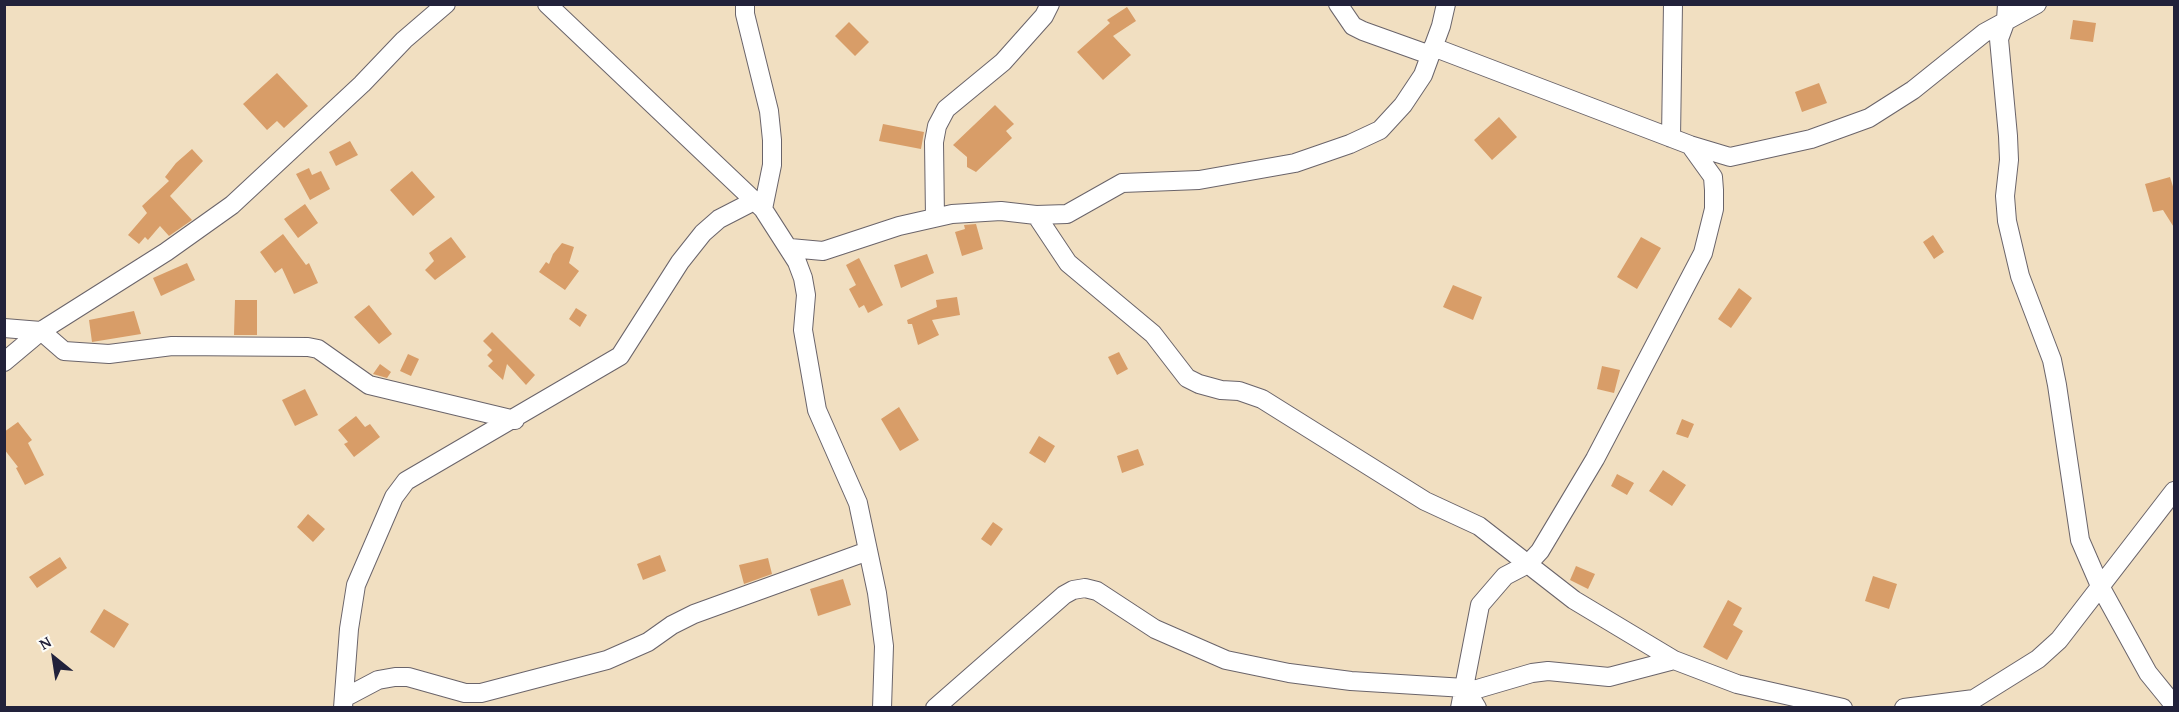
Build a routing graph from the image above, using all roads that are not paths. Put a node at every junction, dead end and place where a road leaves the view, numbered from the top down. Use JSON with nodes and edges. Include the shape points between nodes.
{"nodes":[{"id":1,"x":446,"y":4,"type":"edge"},
{"id":2,"x":547,"y":4,"type":"edge"},
{"id":3,"x":745,"y":4,"type":"edge"},
{"id":4,"x":1050,"y":4,"type":"edge"},
{"id":5,"x":1338,"y":4,"type":"edge"},
{"id":6,"x":1446,"y":4,"type":"edge"},
{"id":7,"x":1673,"y":4,"type":"edge"},
{"id":8,"x":2037,"y":4,"type":"edge"},
{"id":9,"x":2007,"y":12,"type":"edge"},
{"id":10,"x":1991,"y":36,"type":"junction"},
{"id":11,"x":1453,"y":54,"type":"junction"},
{"id":12,"x":1430,"y":56,"type":"junction"},
{"id":13,"x":1423,"y":75,"type":"junction"},
{"id":14,"x":1671,"y":138,"type":"junction"},
{"id":15,"x":1690,"y":145,"type":"junction"},
{"id":16,"x":1730,"y":157,"type":"junction"},
{"id":17,"x":1713,"y":177,"type":"junction"},
{"id":18,"x":759,"y":205,"type":"junction"},
{"id":19,"x":1036,"y":215,"type":"junction"},
{"id":20,"x":935,"y":218,"type":"junction"},
{"id":21,"x":790,"y":248,"type":"junction"},
{"id":22,"x":823,"y":251,"type":"junction"},
{"id":23,"x":803,"y":278,"type":"junction"},
{"id":24,"x":5,"y":329,"type":"edge"},
{"id":25,"x":41,"y":331,"type":"junction"},
{"id":26,"x":6,"y":361,"type":"edge"},
{"id":27,"x":515,"y":420,"type":"junction"},
{"id":28,"x":2175,"y":491,"type":"edge"},
{"id":29,"x":868,"y":551,"type":"junction"},
{"id":30,"x":1528,"y":564,"type":"junction"},
{"id":31,"x":2100,"y":586,"type":"junction"},
{"id":32,"x":1674,"y":660,"type":"junction"},
{"id":33,"x":1467,"y":699,"type":"edge"},
{"id":34,"x":344,"y":703,"type":"edge"},
{"id":35,"x":1976,"y":703,"type":"edge"},
{"id":36,"x":2175,"y":705,"type":"edge"},
{"id":37,"x":882,"y":708,"type":"edge"},
{"id":38,"x":935,"y":708,"type":"edge"},
{"id":39,"x":1843,"y":708,"type":"edge"},
{"id":40,"x":1904,"y":708,"type":"edge"}],
"edges":[{"from":1,"to":25,"type":"street","via":[[232,206]]},
{"from":2,"to":18,"type":"street"},
{"from":3,"to":18,"type":"street","via":[[772,140],[772,165]]},
{"from":4,"to":20,"type":"street","via":[[1003,62],[946,109],[934,142]]},
{"from":5,"to":12,"type":"street","via":[[1353,26]]},
{"from":6,"to":12,"type":"street"},
{"from":7,"to":14,"type":"street"},
{"from":8,"to":9,"type":"street"},
{"from":9,"to":10,"type":"street"},
{"from":10,"to":16,"type":"street","via":[[1869,118],[1811,139]]},
{"from":10,"to":31,"type":"street","via":[[2008,136],[2005,196],[2011,240],[2020,276],[2052,360],[2080,540]]},
{"from":11,"to":12,"type":"street","via":[[1433,47]]},
{"from":11,"to":13,"type":"street"},
{"from":11,"to":14,"type":"street"},
{"from":12,"to":13,"type":"street"},
{"from":13,"to":19,"type":"street","via":[[1390,122],[1350,144],[1295,163],[1199,180],[1122,183],[1067,214]]},
{"from":14,"to":15,"type":"street"},
{"from":15,"to":16,"type":"street"},
{"from":15,"to":17,"type":"street"},
{"from":16,"to":17,"type":"street"},
{"from":17,"to":30,"type":"street","via":[[1714,209],[1702,253],[1595,459],[1540,551]]},
{"from":18,"to":21,"type":"street"},
{"from":18,"to":27,"type":"street","via":[[719,219],[703,233],[620,356]]},
{"from":19,"to":20,"type":"street","via":[[1001,211]]},
{"from":19,"to":30,"type":"street","via":[[1068,263],[1152,334],[1188,378],[1262,399],[1425,501],[1479,526]]},
{"from":20,"to":22,"type":"street"},
{"from":21,"to":22,"type":"street"},
{"from":21,"to":23,"type":"street"},
{"from":22,"to":23,"type":"street"},
{"from":23,"to":29,"type":"street","via":[[803,330],[817,410],[858,503]]},
{"from":24,"to":25,"type":"street"},
{"from":24,"to":26,"type":"street"},
{"from":25,"to":26,"type":"street"},
{"from":25,"to":27,"type":"street","via":[[64,351],[109,354],[172,346],[308,347],[318,349],[369,385]]},
{"from":27,"to":34,"type":"street","via":[[433,463],[406,481],[394,497],[356,585]]},
{"from":28,"to":31,"type":"street"},
{"from":29,"to":34,"type":"street","via":[[694,614],[608,660],[481,693],[394,677],[378,680]]},
{"from":29,"to":37,"type":"street","via":[[884,646]]},
{"from":30,"to":32,"type":"street","via":[[1574,600]]},
{"from":30,"to":33,"type":"street","via":[[1505,576],[1480,605],[1475,619]]},
{"from":31,"to":35,"type":"street","via":[[2059,640]]},
{"from":31,"to":36,"type":"street","via":[[2148,673]]},
{"from":32,"to":33,"type":"street","via":[[1609,677],[1548,671],[1532,674]]},
{"from":32,"to":39,"type":"street","via":[[1737,684]]},
{"from":33,"to":38,"type":"street","via":[[1226,660],[1155,629],[1097,591],[1085,588],[1064,595]]},
{"from":35,"to":40,"type":"street"}]}
